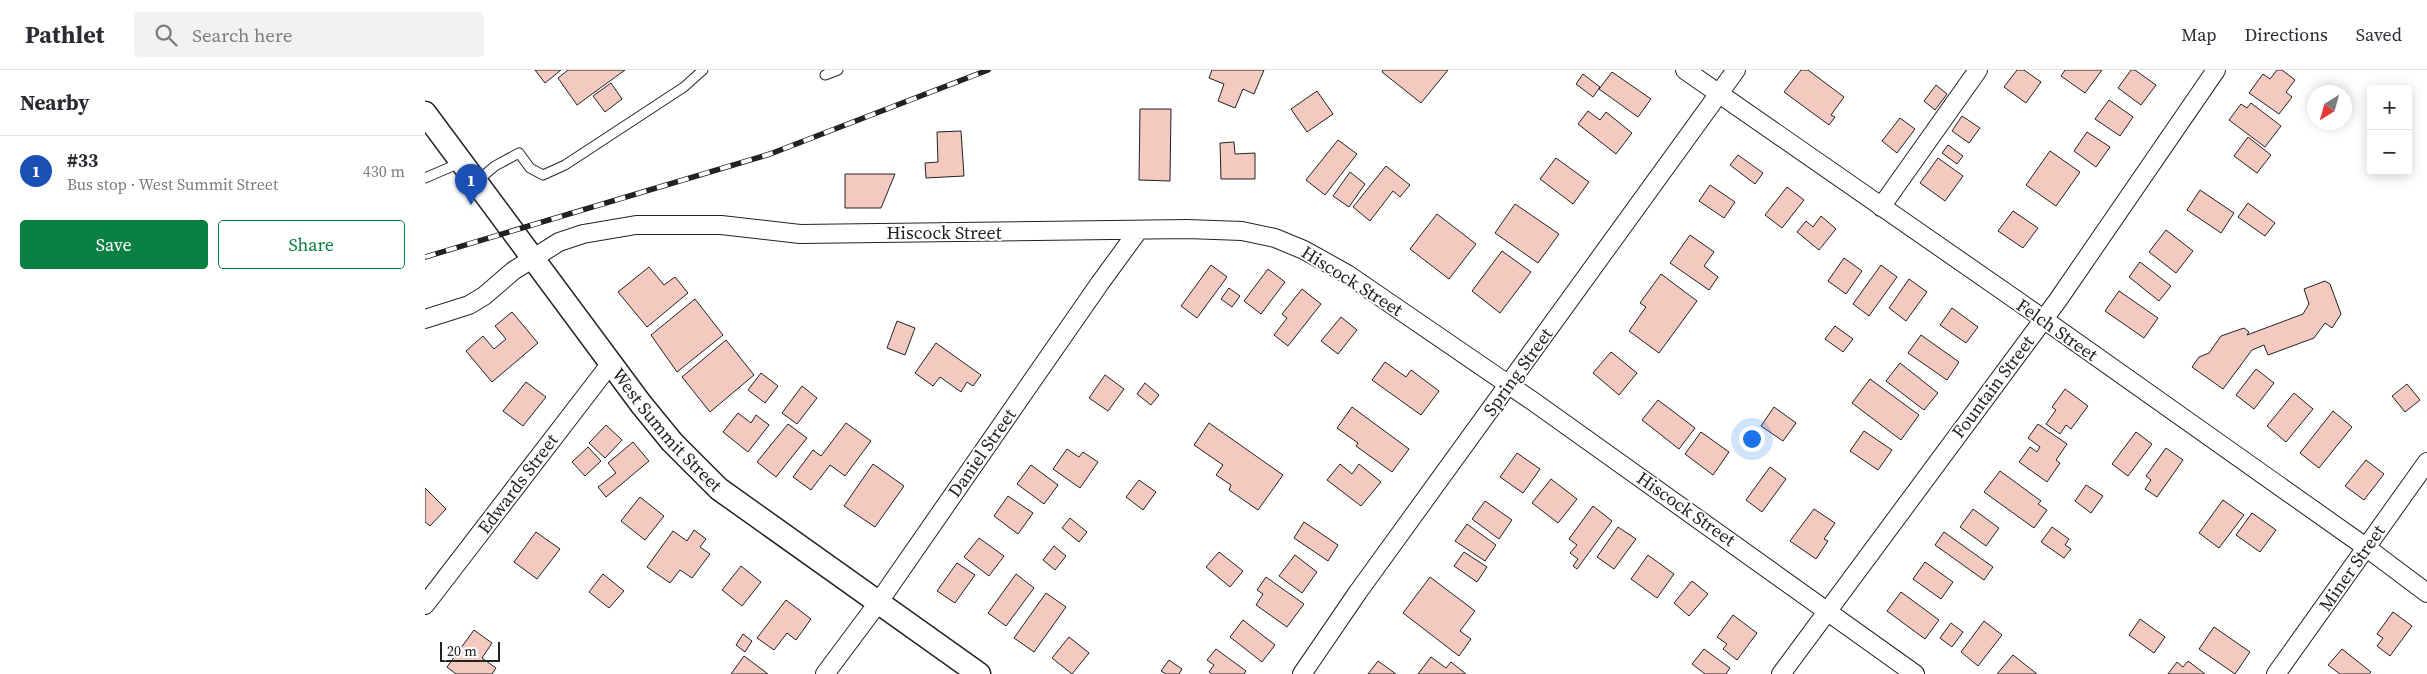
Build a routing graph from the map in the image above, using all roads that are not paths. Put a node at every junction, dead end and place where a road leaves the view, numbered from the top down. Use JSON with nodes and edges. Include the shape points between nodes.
{"nodes":[{"id":1,"x":703,"y":70,"type":"edge"},
{"id":2,"x":838,"y":70,"type":"edge"},
{"id":3,"x":1685,"y":70,"type":"edge"},
{"id":4,"x":1736,"y":70,"type":"edge"},
{"id":5,"x":1978,"y":70,"type":"edge"},
{"id":6,"x":2216,"y":70,"type":"edge"},
{"id":7,"x":825,"y":75,"type":"dead end"},
{"id":8,"x":1719,"y":94,"type":"junction"},
{"id":9,"x":425,"y":113,"type":"edge"},
{"id":10,"x":462,"y":162,"type":"junction"},
{"id":11,"x":425,"y":178,"type":"edge"},
{"id":12,"x":477,"y":181,"type":"junction"},
{"id":13,"x":1881,"y":208,"type":"junction"},
{"id":14,"x":1138,"y":231,"type":"junction"},
{"id":15,"x":533,"y":258,"type":"junction"},
{"id":16,"x":425,"y":320,"type":"edge"},
{"id":17,"x":2043,"y":320,"type":"junction"},
{"id":18,"x":611,"y":363,"type":"junction"},
{"id":19,"x":1509,"y":384,"type":"junction"},
{"id":20,"x":2427,"y":462,"type":"edge"},
{"id":21,"x":2367,"y":548,"type":"junction"},
{"id":22,"x":2427,"y":593,"type":"edge"},
{"id":23,"x":878,"y":603,"type":"junction"},
{"id":24,"x":425,"y":605,"type":"edge"},
{"id":25,"x":1827,"y":610,"type":"junction"},
{"id":26,"x":825,"y":674,"type":"edge"},
{"id":27,"x":979,"y":674,"type":"edge"},
{"id":28,"x":1302,"y":674,"type":"edge"},
{"id":29,"x":1781,"y":674,"type":"edge"},
{"id":30,"x":1915,"y":674,"type":"edge"},
{"id":31,"x":2276,"y":674,"type":"edge"}],
"edges":[{"from":1,"to":12,"type":"lane","via":[[684,87],[565,165],[543,175],[530,168],[519,153]]},
{"from":2,"to":7,"type":"lane"},
{"from":3,"to":8,"type":"street","name":"Felch Street"},
{"from":4,"to":8,"type":"street","name":"Spring Street"},
{"from":5,"to":13,"type":"street"},
{"from":6,"to":17,"type":"street","name":"Fountain Street"},
{"from":8,"to":13,"type":"street","name":"Felch Street"},
{"from":8,"to":19,"type":"street","name":"Spring Street"},
{"from":9,"to":10,"type":"street","name":"West Summit Street"},
{"from":10,"to":11,"type":"lane"},
{"from":10,"to":12,"type":"street","name":"West Summit Street"},
{"from":12,"to":15,"type":"street","name":"West Summit Street"},
{"from":13,"to":17,"type":"street","name":"Felch Street"},
{"from":14,"to":15,"type":"street","name":"Hiscock Street","via":[[800,234],[721,225],[636,225],[559,242]]},
{"from":14,"to":19,"type":"street","name":"Hiscock Street","via":[[1242,231],[1275,238],[1305,250],[1347,274]]},
{"from":14,"to":23,"type":"street","name":"Daniel Street"},
{"from":15,"to":16,"type":"street","name":"Hiscock Street","via":[[469,305]]},
{"from":15,"to":18,"type":"street","name":"West Summit Street"},
{"from":17,"to":21,"type":"street","name":"Felch Street"},
{"from":17,"to":25,"type":"street","name":"Fountain Street"},
{"from":18,"to":23,"type":"street","name":"West Summit Street","via":[[672,442],[719,489]]},
{"from":18,"to":24,"type":"street","name":"Edwards Street"},
{"from":19,"to":25,"type":"street","name":"Hiscock Street"},
{"from":19,"to":28,"type":"street","name":"Spring Street"},
{"from":20,"to":21,"type":"street","name":"Miner Street"},
{"from":21,"to":22,"type":"street","name":"Felch Street"},
{"from":21,"to":31,"type":"street","name":"Miner Street"},
{"from":23,"to":26,"type":"street","name":"Daniel Street"},
{"from":23,"to":27,"type":"street","name":"West Summit Street"},
{"from":25,"to":29,"type":"street","name":"Fountain Street"},
{"from":25,"to":30,"type":"street","name":"Hiscock Street"}]}
